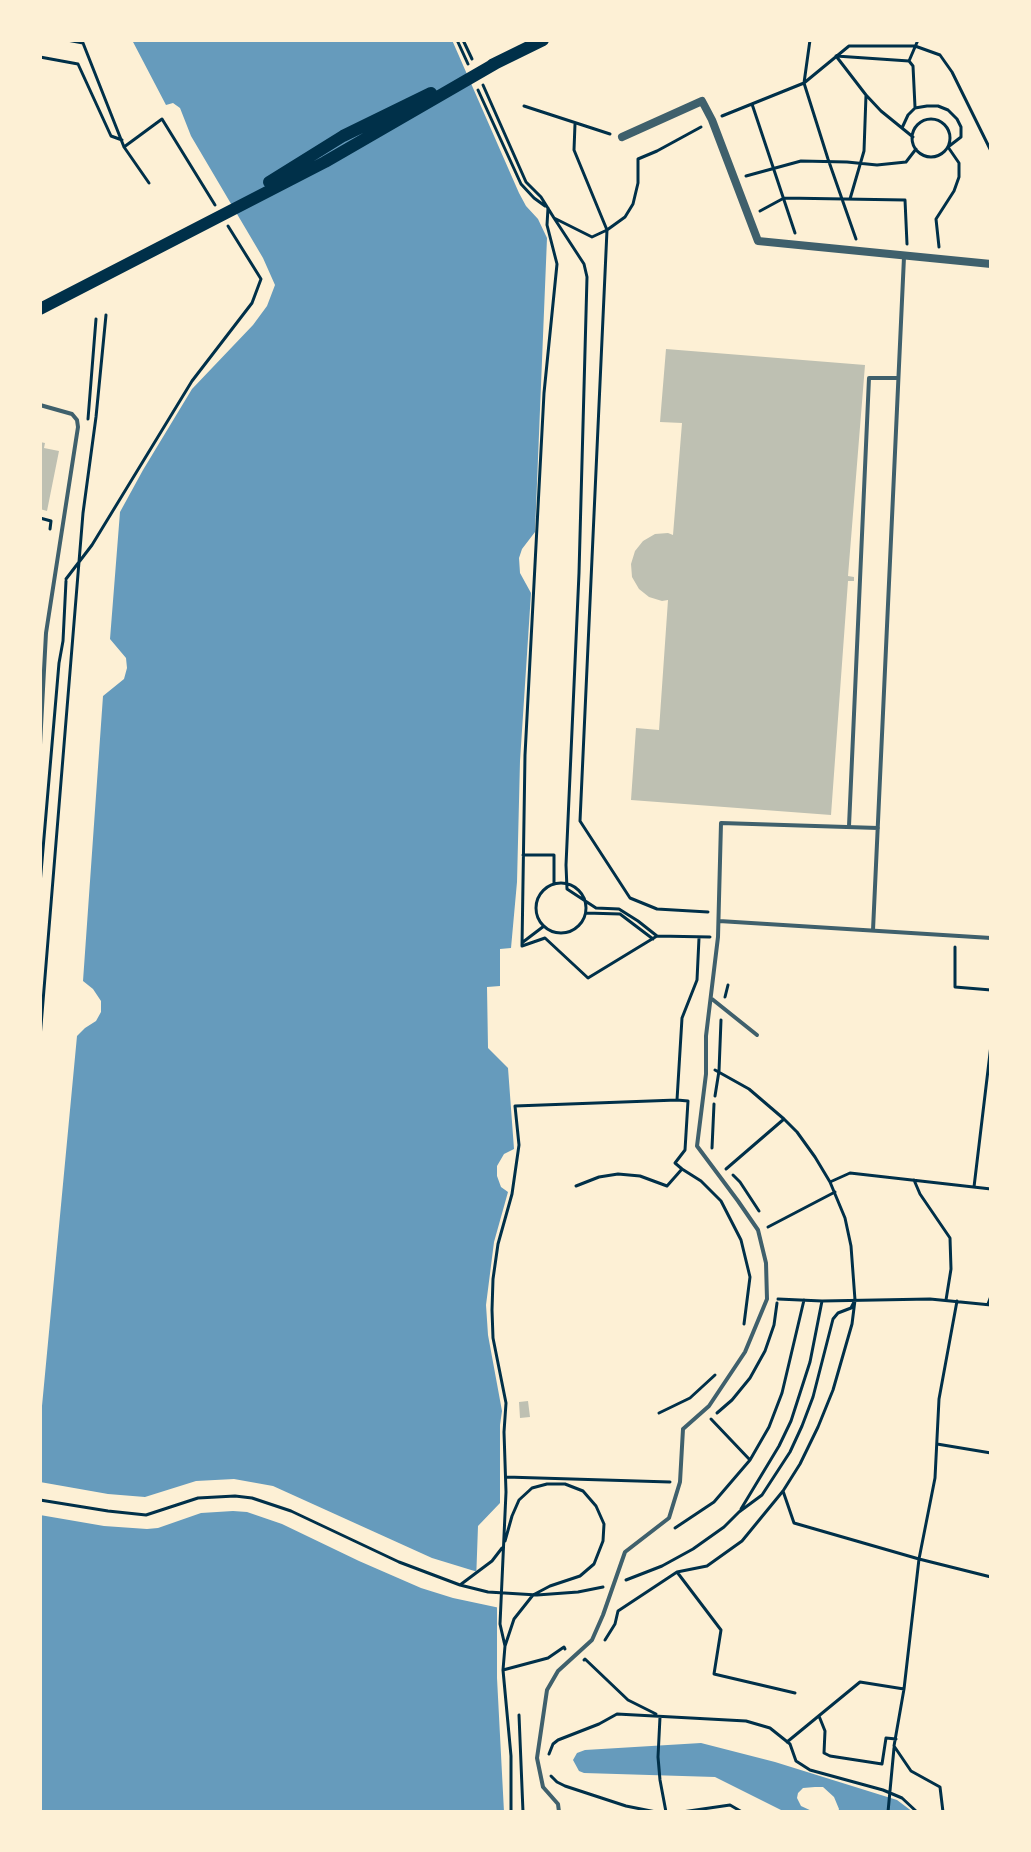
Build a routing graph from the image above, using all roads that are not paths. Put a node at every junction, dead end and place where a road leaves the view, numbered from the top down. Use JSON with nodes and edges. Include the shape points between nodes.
{"nodes":[{"id":1,"x":543,"y":40,"type":"edge"},
{"id":2,"x":622,"y":137,"type":"dead end"},
{"id":3,"x":906,"y":256,"type":"junction"},
{"id":4,"x":991,"y":264,"type":"edge"},
{"id":5,"x":40,"y":309,"type":"edge"},
{"id":6,"x":898,"y":378,"type":"junction"},
{"id":7,"x":40,"y":405,"type":"edge"},
{"id":8,"x":40,"y":736,"type":"edge"},
{"id":9,"x":40,"y":745,"type":"edge"},
{"id":10,"x":849,"y":827,"type":"junction"},
{"id":11,"x":878,"y":828,"type":"junction"},
{"id":12,"x":719,"y":921,"type":"junction"},
{"id":13,"x":873,"y":930,"type":"junction"},
{"id":14,"x":991,"y":938,"type":"edge"},
{"id":15,"x":711,"y":997,"type":"junction"},
{"id":16,"x":757,"y":1035,"type":"dead end"},
{"id":17,"x":559,"y":1812,"type":"edge"}],
"edges":[{"from":1,"to":5,"type":"main road","via":[[325,162]]},
{"from":2,"to":3,"type":"street","via":[[702,101],[758,241]]},
{"from":3,"to":4,"type":"street"},
{"from":3,"to":6,"type":"lane"},
{"from":6,"to":10,"type":"lane","via":[[869,378]]},
{"from":6,"to":11,"type":"lane"},
{"from":7,"to":8,"type":"lane","via":[[72,414],[78,427],[46,633]]},
{"from":8,"to":9,"type":"lane"},
{"from":10,"to":11,"type":"lane"},
{"from":10,"to":12,"type":"lane","via":[[721,823]]},
{"from":11,"to":13,"type":"lane"},
{"from":12,"to":13,"type":"lane"},
{"from":12,"to":15,"type":"lane"},
{"from":13,"to":14,"type":"lane"},
{"from":15,"to":16,"type":"lane"},
{"from":15,"to":17,"type":"lane","via":[[697,1146],[758,1230],[767,1299],[745,1352],[709,1406],[683,1429],[680,1482],[669,1518],[625,1552],[592,1640],[558,1671],[547,1690],[537,1758],[543,1787]]}]}
